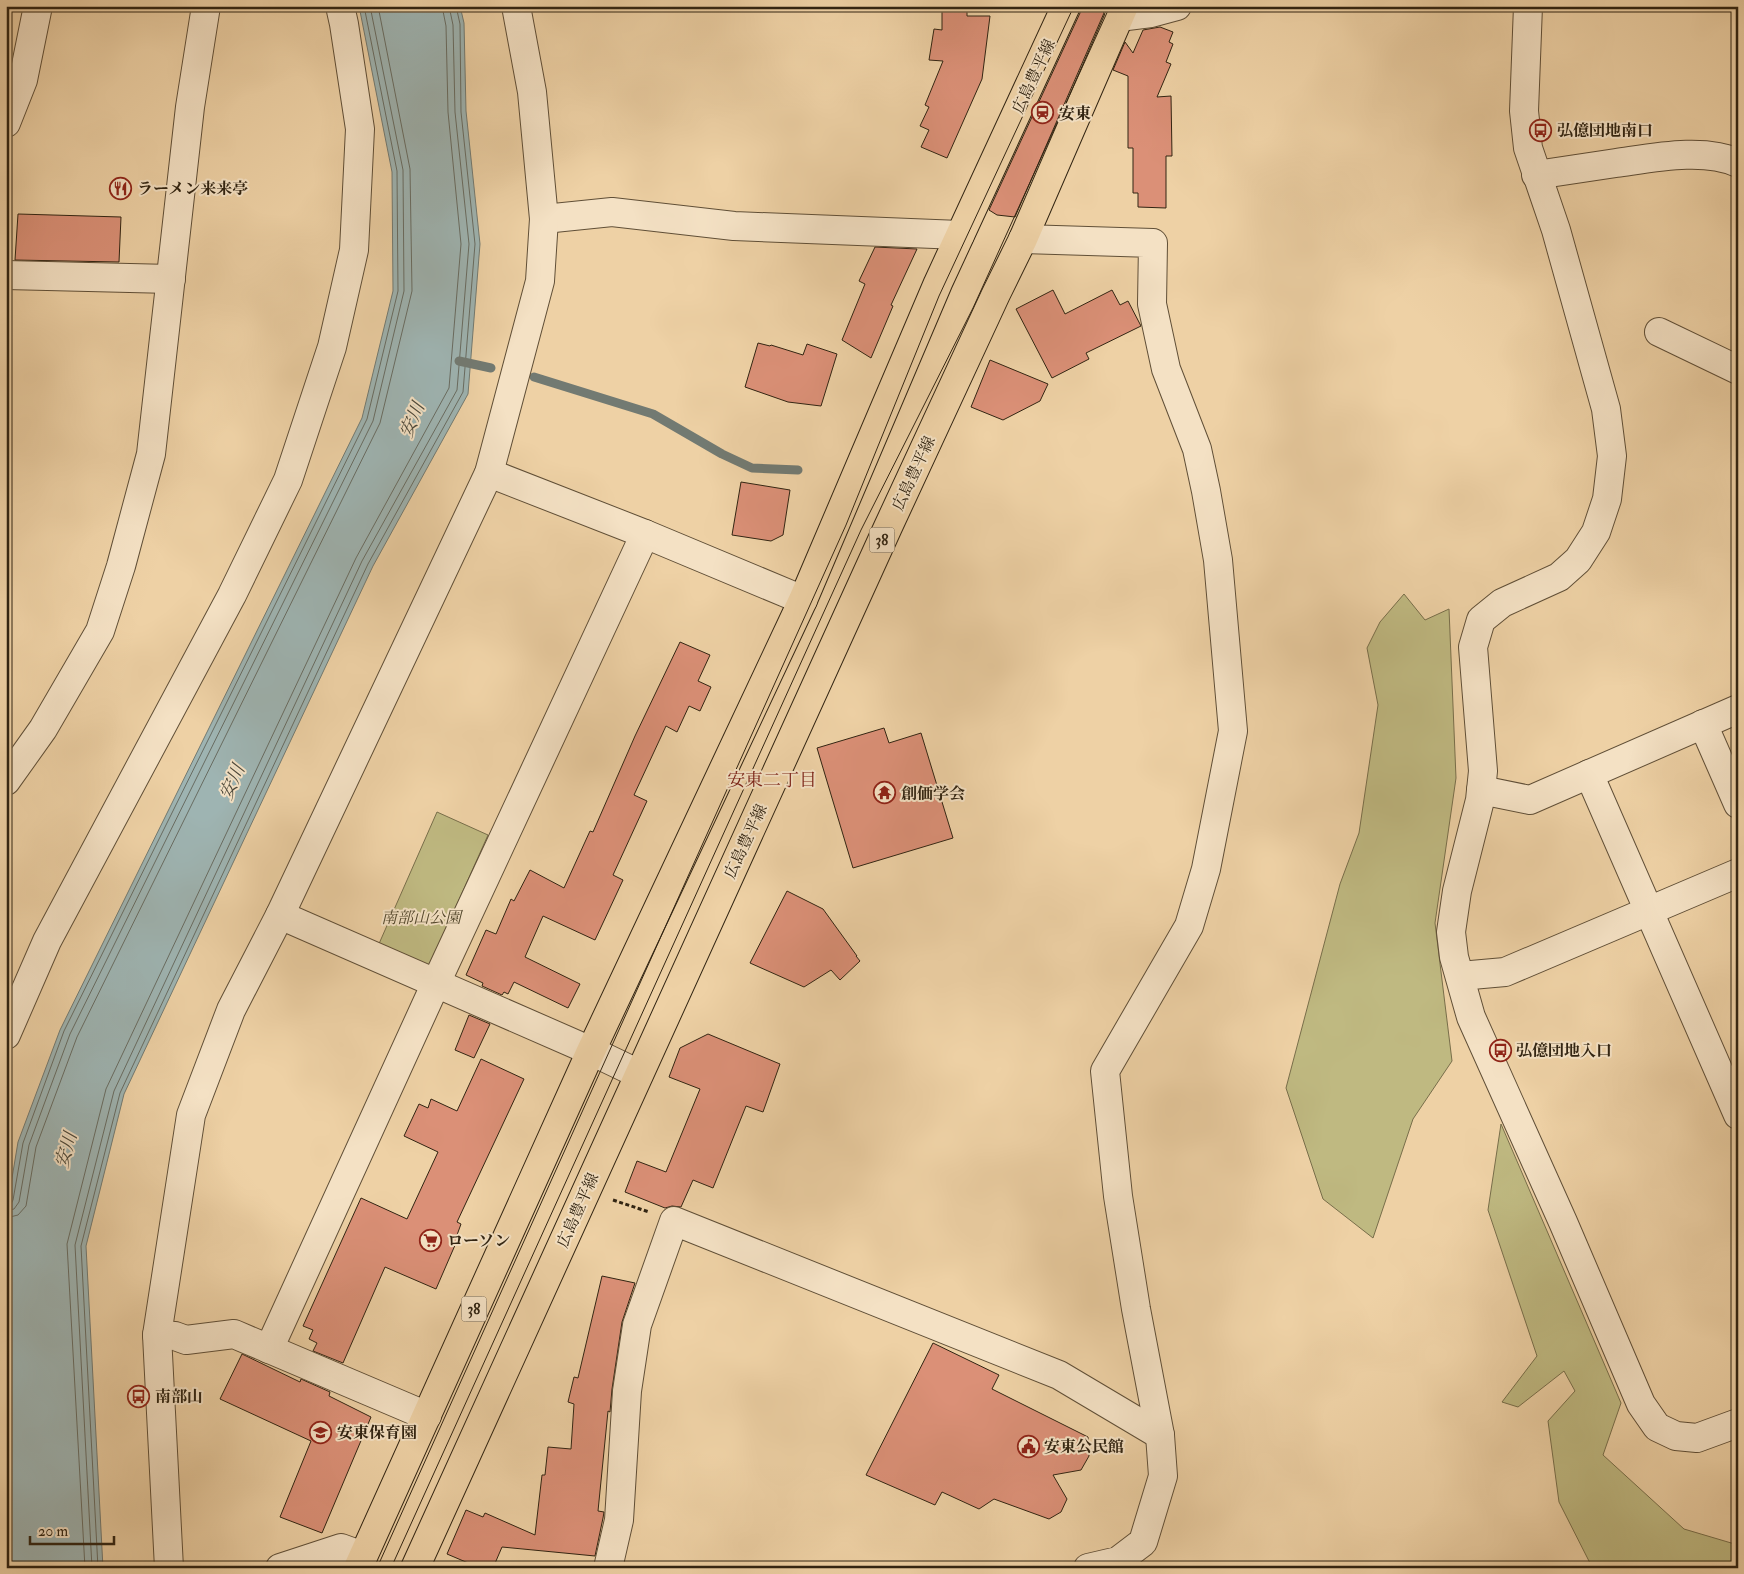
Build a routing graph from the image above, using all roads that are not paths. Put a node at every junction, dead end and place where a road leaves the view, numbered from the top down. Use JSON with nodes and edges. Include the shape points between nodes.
{"nodes":[{"id":1,"x":38,"y":6,"type":"edge"},
{"id":2,"x":206,"y":6,"type":"edge"},
{"id":3,"x":340,"y":6,"type":"edge"},
{"id":4,"x":516,"y":6,"type":"edge"},
{"id":5,"x":1066,"y":6,"type":"edge"},
{"id":6,"x":1177,"y":6,"type":"edge"},
{"id":7,"x":1528,"y":6,"type":"edge"},
{"id":8,"x":1122,"y":12,"type":"edge"},
{"id":9,"x":6,"y":123,"type":"edge"},
{"id":10,"x":1738,"y":163,"type":"edge"},
{"id":11,"x":1536,"y":175,"type":"junction"},
{"id":12,"x":544,"y":219,"type":"junction"},
{"id":13,"x":960,"y":235,"type":"junction"},
{"id":14,"x":1023,"y":239,"type":"junction"},
{"id":15,"x":6,"y":275,"type":"edge"},
{"id":16,"x":171,"y":279,"type":"junction"},
{"id":17,"x":1659,"y":332,"type":"dead end"},
{"id":18,"x":1738,"y":370,"type":"edge"},
{"id":19,"x":489,"y":473,"type":"junction"},
{"id":20,"x":645,"y":534,"type":"junction"},
{"id":21,"x":804,"y":600,"type":"junction"},
{"id":22,"x":1738,"y":708,"type":"edge"},
{"id":23,"x":1703,"y":724,"type":"junction"},
{"id":24,"x":1589,"y":774,"type":"junction"},
{"id":25,"x":6,"y":781,"type":"edge"},
{"id":26,"x":1481,"y":790,"type":"junction"},
{"id":27,"x":1738,"y":804,"type":"edge"},
{"id":28,"x":1738,"y":873,"type":"edge"},
{"id":29,"x":1649,"y":912,"type":"junction"},
{"id":30,"x":280,"y":915,"type":"junction"},
{"id":31,"x":1460,"y":976,"type":"junction"},
{"id":32,"x":436,"y":983,"type":"junction"},
{"id":33,"x":6,"y":1035,"type":"edge"},
{"id":34,"x":591,"y":1051,"type":"junction"},
{"id":35,"x":639,"y":1074,"type":"junction"},
{"id":36,"x":1738,"y":1115,"type":"edge"},
{"id":37,"x":157,"y":1335,"type":"junction"},
{"id":38,"x":268,"y":1349,"type":"junction"},
{"id":39,"x":426,"y":1416,"type":"junction"},
{"id":40,"x":1738,"y":1423,"type":"edge"},
{"id":41,"x":1160,"y":1436,"type":"junction"},
{"id":42,"x":360,"y":1562,"type":"edge"},
{"id":43,"x":1123,"y":1564,"type":"edge"},
{"id":44,"x":169,"y":1568,"type":"edge"},
{"id":45,"x":280,"y":1568,"type":"edge"},
{"id":46,"x":415,"y":1568,"type":"edge"},
{"id":47,"x":608,"y":1568,"type":"edge"},
{"id":48,"x":1088,"y":1568,"type":"edge"}],
"edges":[{"from":1,"to":9,"type":"street","via":[[23,80]]},
{"from":2,"to":16,"type":"street","via":[[190,107]]},
{"from":3,"to":33,"type":"street","via":[[360,129],[354,250],[332,347],[288,480],[232,595],[48,941]]},
{"from":4,"to":12,"type":"street","via":[[532,92]]},
{"from":5,"to":13,"type":"main road","name":"広島豊平線","number":"38"},
{"from":6,"to":8,"type":"street","via":[[1150,13]]},
{"from":7,"to":11,"type":"street","via":[[1524,111],[1528,148]]},
{"from":8,"to":14,"type":"main road","name":"広島豊平線","number":"38"},
{"from":10,"to":11,"type":"street","via":[[1697,155],[1669,155]]},
{"from":11,"to":26,"type":"street","via":[[1556,230],[1606,409],[1612,456],[1608,500],[1596,532],[1578,560],[1558,577],[1502,603],[1481,620],[1472,647],[1483,771]]},
{"from":12,"to":13,"type":"street","via":[[612,212],[734,226]]},
{"from":12,"to":19,"type":"street","via":[[540,281]]},
{"from":13,"to":21,"type":"main road","name":"広島豊平線","number":"38"},
{"from":14,"to":35,"type":"main road","name":"広島豊平線","number":"38","via":[[896,509]]},
{"from":14,"to":41,"type":"street","via":[[1153,243],[1152,304],[1166,369],[1197,449],[1218,560],[1233,731],[1206,869],[1189,926],[1105,1071],[1118,1196]]},
{"from":15,"to":16,"type":"street"},
{"from":16,"to":25,"type":"street","via":[[151,454],[100,631],[43,729]]},
{"from":17,"to":18,"type":"street"},
{"from":19,"to":20,"type":"street"},
{"from":19,"to":30,"type":"street"},
{"from":20,"to":21,"type":"street"},
{"from":20,"to":32,"type":"street"},
{"from":21,"to":34,"type":"main road","name":"広島豊平線","number":"38"},
{"from":22,"to":23,"type":"street"},
{"from":23,"to":24,"type":"street"},
{"from":23,"to":27,"type":"street"},
{"from":24,"to":26,"type":"street","via":[[1530,800]]},
{"from":24,"to":29,"type":"street"},
{"from":26,"to":31,"type":"street","via":[[1452,932],[1454,957]]},
{"from":28,"to":29,"type":"street"},
{"from":29,"to":31,"type":"street","via":[[1505,972]]},
{"from":29,"to":36,"type":"street"},
{"from":30,"to":32,"type":"street"},
{"from":30,"to":37,"type":"street","via":[[231,1010],[191,1115]]},
{"from":31,"to":40,"type":"street","via":[[1471,1016],[1641,1404],[1657,1427],[1676,1436],[1697,1438]]},
{"from":32,"to":34,"type":"street"},
{"from":32,"to":38,"type":"street"},
{"from":34,"to":35,"type":"street"},
{"from":34,"to":39,"type":"main road","name":"広島豊平線","number":"38"},
{"from":35,"to":46,"type":"main road","name":"広島豊平線","number":"38"},
{"from":37,"to":38,"type":"street","via":[[186,1340],[234,1334]]},
{"from":37,"to":44,"type":"street"},
{"from":38,"to":39,"type":"street"},
{"from":39,"to":42,"type":"main road","name":"広島豊平線","number":"38"},
{"from":41,"to":43,"type":"street","via":[[1163,1476],[1143,1542]]},
{"from":41,"to":47,"type":"street","via":[[1059,1375],[674,1221],[637,1325],[627,1392],[618,1520]]},
{"from":42,"to":45,"type":"street","via":[[341,1548]]},
{"from":43,"to":48,"type":"street"}]}
